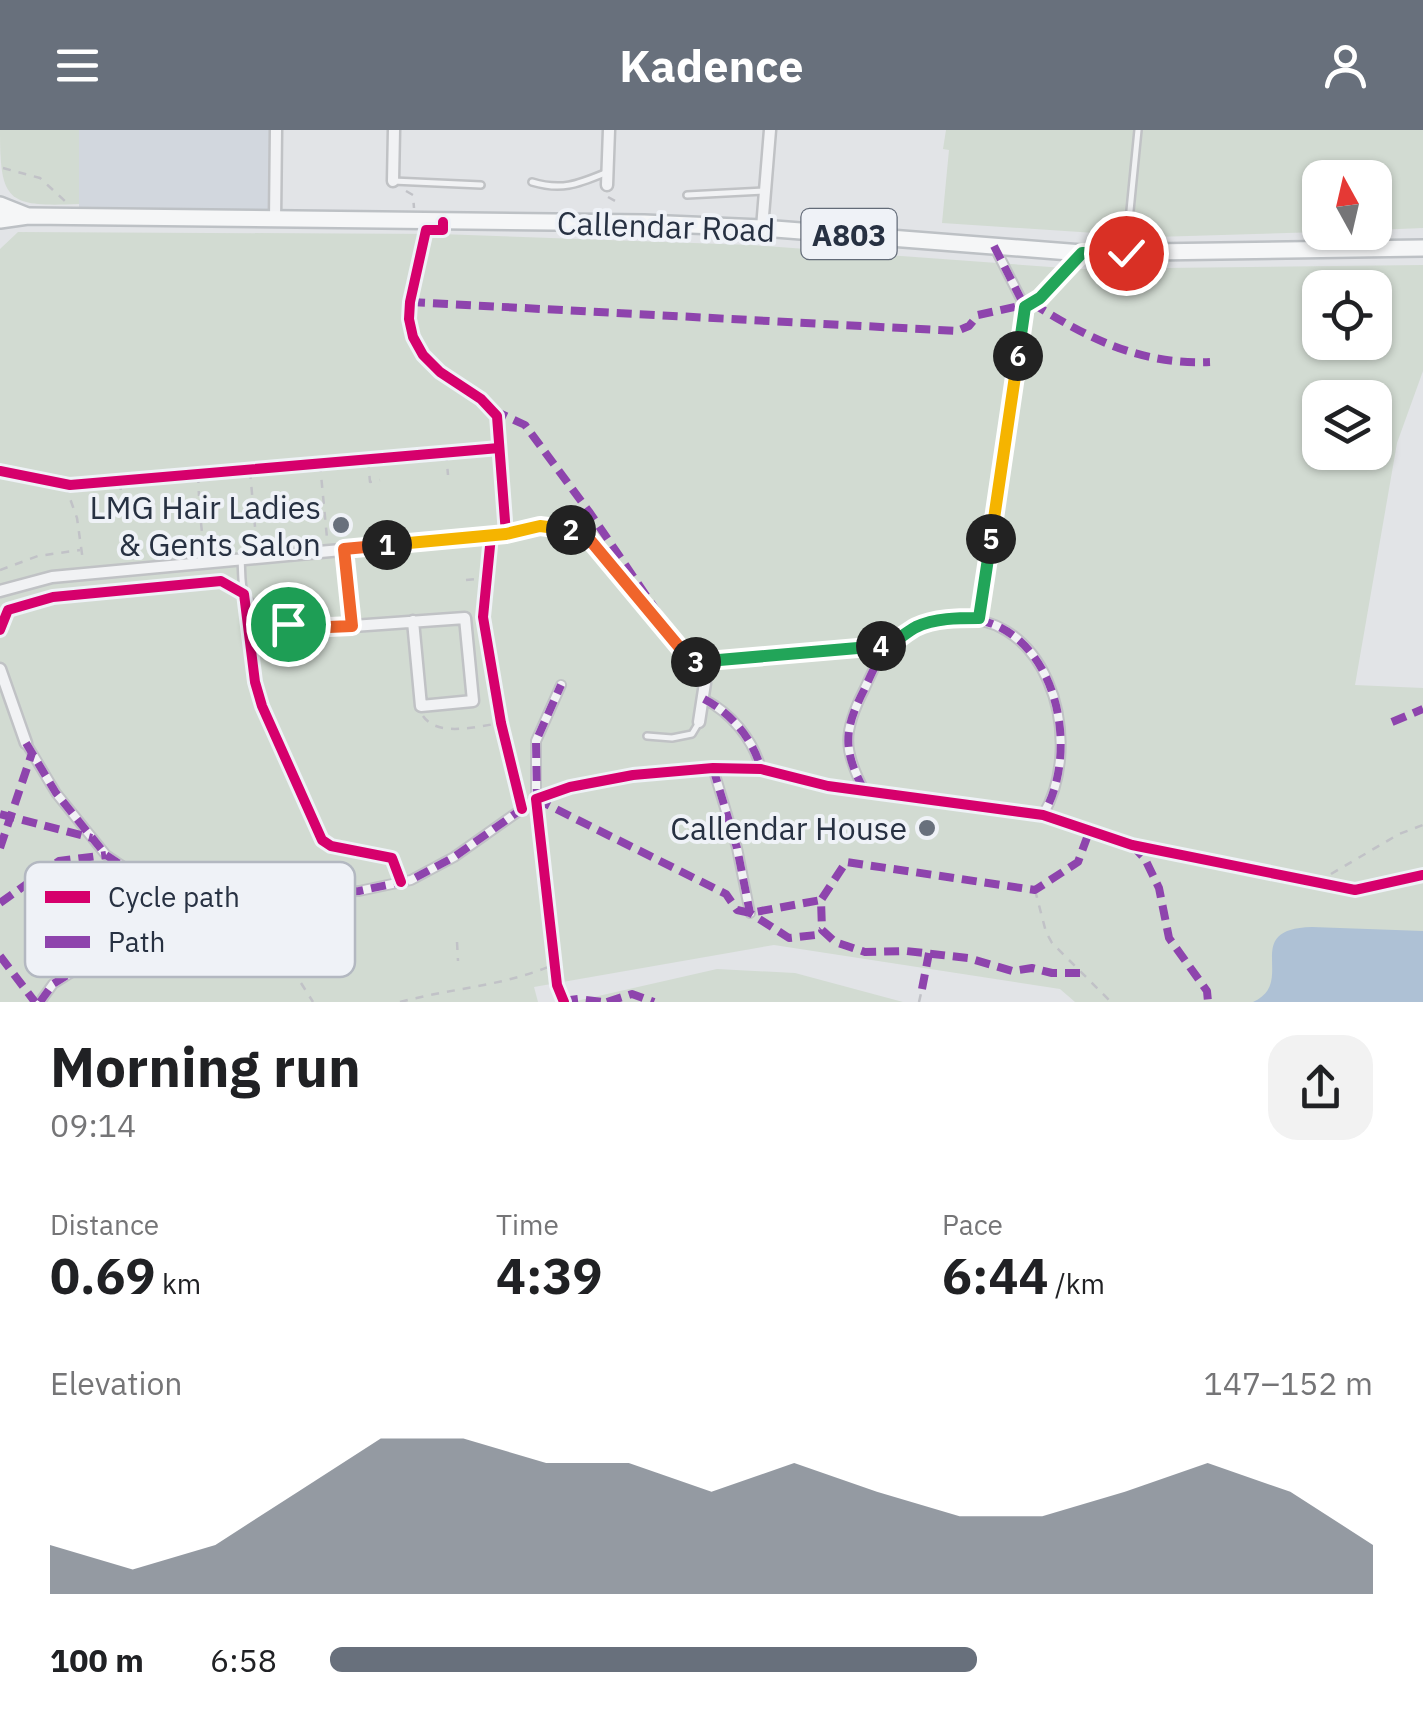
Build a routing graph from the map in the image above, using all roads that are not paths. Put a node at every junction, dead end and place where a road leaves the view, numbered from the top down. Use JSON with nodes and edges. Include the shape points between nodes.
{"nodes":[{"id":1,"x":276,"y":130,"type":"edge"},
{"id":2,"x":394,"y":130,"type":"edge"},
{"id":3,"x":609,"y":130,"type":"edge"},
{"id":4,"x":770,"y":130,"type":"edge"},
{"id":5,"x":1138,"y":130,"type":"edge"},
{"id":6,"x":608,"y":172,"type":"junction"},
{"id":7,"x":393,"y":181,"type":"joint"},
{"id":8,"x":532,"y":182,"type":"dead end"},
{"id":9,"x":481,"y":184,"type":"dead end"},
{"id":10,"x":607,"y":185,"type":"road end"},
{"id":11,"x":765,"y":191,"type":"junction"},
{"id":12,"x":687,"y":195,"type":"dead end"},
{"id":13,"x":0,"y":212,"type":"edge"},
{"id":14,"x":275,"y":220,"type":"junction"},
{"id":15,"x":762,"y":228,"type":"junction"},
{"id":16,"x":994,"y":246,"type":"junction"},
{"id":17,"x":1423,"y":248,"type":"edge"},
{"id":18,"x":1082,"y":253,"type":"junction"},
{"id":19,"x":1126,"y":253,"type":"junction"},
{"id":20,"x":1025,"y":307,"type":"junction"},
{"id":21,"x":344,"y":549,"type":"junction"},
{"id":22,"x":241,"y":560,"type":"junction"},
{"id":23,"x":0,"y":591,"type":"edge"},
{"id":24,"x":979,"y":618,"type":"junction"},
{"id":25,"x":414,"y":621,"type":"junction"},
{"id":26,"x":352,"y":626,"type":"junction"},
{"id":27,"x":888,"y":646,"type":"junction"},
{"id":28,"x":692,"y":663,"type":"junction"},
{"id":29,"x":0,"y":669,"type":"edge"},
{"id":30,"x":560,"y":684,"type":"dead end"},
{"id":31,"x":704,"y":699,"type":"junction"},
{"id":32,"x":699,"y":722,"type":"joint"},
{"id":33,"x":647,"y":736,"type":"dead end"},
{"id":34,"x":26,"y":743,"type":"joint"},
{"id":35,"x":713,"y":768,"type":"junction"},
{"id":36,"x":761,"y":769,"type":"junction"},
{"id":37,"x":864,"y":790,"type":"junction"},
{"id":38,"x":536,"y":799,"type":"junction"},
{"id":39,"x":1042,"y":815,"type":"junction"},
{"id":40,"x":115,"y":862,"type":"edge"},
{"id":41,"x":1423,"y":875,"type":"edge"},
{"id":42,"x":355,"y":891,"type":"edge"},
{"id":43,"x":750,"y":912,"type":"dead end"},
{"id":44,"x":63,"y":977,"type":"edge"},
{"id":45,"x":40,"y":1002,"type":"edge"}],
"edges":[{"from":1,"to":14,"type":"street"},
{"from":2,"to":7,"type":"street"},
{"from":3,"to":6,"type":"street"},
{"from":4,"to":11,"type":"street"},
{"from":5,"to":19,"type":"lane"},
{"from":6,"to":8,"type":"lane","via":[[570,187]]},
{"from":6,"to":10,"type":"street"},
{"from":7,"to":9,"type":"lane"},
{"from":11,"to":12,"type":"lane"},
{"from":11,"to":15,"type":"street"},
{"from":13,"to":14,"type":"main road","name":"Callendar Road","number":"A803"},
{"from":14,"to":15,"type":"main road","name":"Callendar Road","number":"A803"},
{"from":15,"to":16,"type":"main road","name":"Callendar Road","number":"A803"},
{"from":16,"to":18,"type":"main road","name":"Callendar Road","number":"A803"},
{"from":16,"to":20,"type":"street"},
{"from":17,"to":19,"type":"main road","name":"Callendar Road","number":"A803"},
{"from":18,"to":19,"type":"main road","name":"Callendar Road","number":"A803"},
{"from":18,"to":20,"type":"street"},
{"from":20,"to":24,"type":"street"},
{"from":21,"to":22,"type":"street"},
{"from":21,"to":26,"type":"lane"},
{"from":21,"to":28,"type":"street","via":[[564,527],[590,540]]},
{"from":22,"to":23,"type":"street","via":[[85,574]]},
{"from":22,"to":26,"type":"lane","via":[[244,594],[254,606],[306,628]]},
{"from":24,"to":27,"type":"street","via":[[924,624]]},
{"from":24,"to":39,"type":"street","via":[[997,623],[1025,646],[1054,696],[1061,772]]},
{"from":25,"to":25,"type":"street","via":[[421,706],[473,701],[464,618]]},
{"from":25,"to":26,"type":"street"},
{"from":27,"to":28,"type":"street"},
{"from":27,"to":37,"type":"street","via":[[860,698],[846,744]]},
{"from":28,"to":31,"type":"street","via":[[706,683]]},
{"from":29,"to":34,"type":"street"},
{"from":30,"to":38,"type":"street","via":[[536,741]]},
{"from":31,"to":32,"type":"street"},
{"from":31,"to":36,"type":"street","via":[[724,709],[756,750]]},
{"from":32,"to":33,"type":"lane","via":[[692,734]]},
{"from":34,"to":40,"type":"street","via":[[56,792]]},
{"from":35,"to":36,"type":"street"},
{"from":35,"to":38,"type":"street","via":[[633,775]]},
{"from":35,"to":43,"type":"street"},
{"from":36,"to":37,"type":"street"},
{"from":37,"to":39,"type":"street"},
{"from":38,"to":42,"type":"street","via":[[410,880]]},
{"from":39,"to":41,"type":"street","via":[[1132,845],[1355,890]]},
{"from":44,"to":45,"type":"street"}]}
